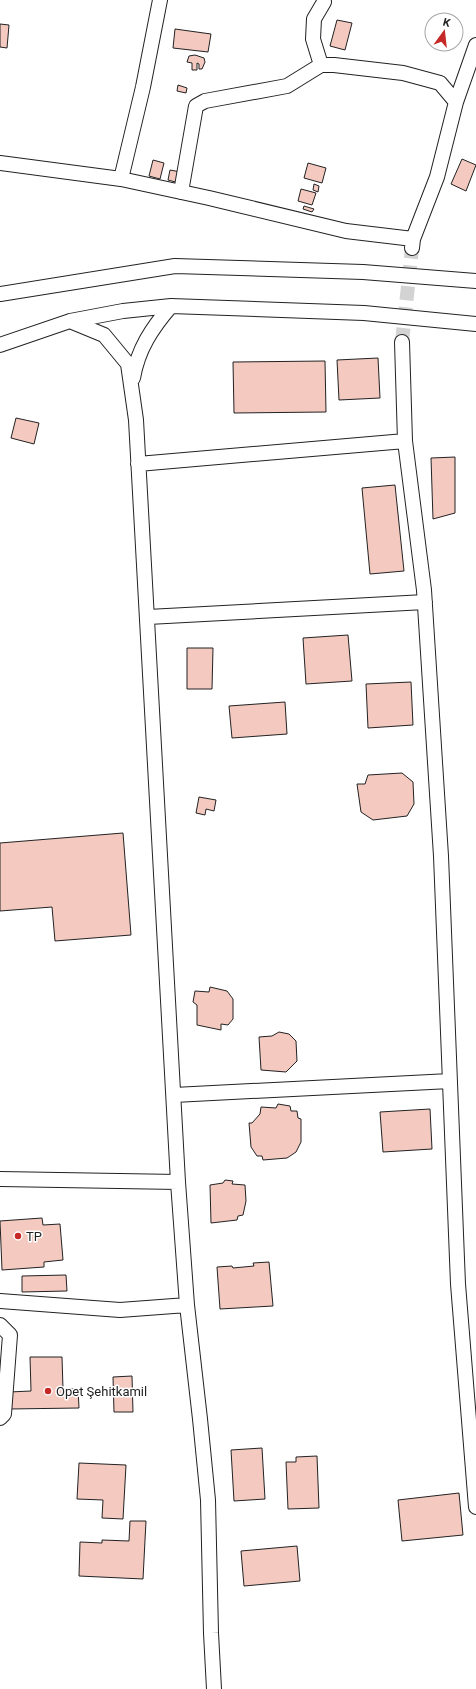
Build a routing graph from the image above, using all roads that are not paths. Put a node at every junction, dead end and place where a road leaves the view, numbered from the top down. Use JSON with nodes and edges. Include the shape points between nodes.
{"nodes":[{"id":1,"x":160,"y":0,"type":"edge"},
{"id":2,"x":324,"y":2,"type":"dead end"},
{"id":3,"x":476,"y":45,"type":"edge"},
{"id":4,"x":321,"y":65,"type":"junction"},
{"id":5,"x":456,"y":102,"type":"junction"},
{"id":6,"x":0,"y":163,"type":"edge"},
{"id":7,"x":121,"y":179,"type":"junction"},
{"id":8,"x":181,"y":192,"type":"junction"},
{"id":9,"x":476,"y":281,"type":"edge"},
{"id":10,"x":0,"y":294,"type":"edge"},
{"id":11,"x":171,"y":306,"type":"junction"},
{"id":12,"x":70,"y":322,"type":"junction"},
{"id":13,"x":476,"y":324,"type":"edge"},
{"id":14,"x":402,"y":342,"type":"tunnel mouth"},
{"id":15,"x":0,"y":345,"type":"edge"},
{"id":16,"x":132,"y":386,"type":"junction"},
{"id":17,"x":405,"y":441,"type":"junction"},
{"id":18,"x":138,"y":464,"type":"junction"},
{"id":19,"x":425,"y":602,"type":"junction"},
{"id":20,"x":148,"y":617,"type":"junction"},
{"id":21,"x":450,"y":1081,"type":"junction"},
{"id":22,"x":174,"y":1095,"type":"junction"},
{"id":23,"x":0,"y":1179,"type":"edge"},
{"id":24,"x":178,"y":1182,"type":"junction"},
{"id":25,"x":0,"y":1300,"type":"edge"},
{"id":26,"x":186,"y":1305,"type":"junction"},
{"id":27,"x":0,"y":1325,"type":"edge"},
{"id":28,"x":0,"y":1418,"type":"edge"},
{"id":29,"x":476,"y":1506,"type":"edge"},
{"id":30,"x":214,"y":1689,"type":"edge"}],
"edges":[{"from":1,"to":7,"type":"street","via":[[143,88]]},
{"from":2,"to":4,"type":"street","via":[[314,19],[313,39]]},
{"from":3,"to":5,"type":"street"},
{"from":4,"to":5,"type":"street","via":[[334,64],[403,73],[440,83]]},
{"from":4,"to":8,"type":"street","via":[[287,86],[241,96],[205,100],[196,106]]},
{"from":5,"to":8,"type":"street","via":[[437,178],[412,244]]},
{"from":6,"to":7,"type":"street"},
{"from":7,"to":8,"type":"street"},
{"from":9,"to":10,"type":"street","via":[[363,272],[175,266]]},
{"from":11,"to":12,"type":"street","via":[[123,311]]},
{"from":11,"to":13,"type":"street","via":[[364,313]]},
{"from":11,"to":16,"type":"street","via":[[141,348]]},
{"from":12,"to":15,"type":"street"},
{"from":12,"to":16,"type":"street","via":[[104,335],[128,364]]},
{"from":14,"to":17,"type":"street"},
{"from":16,"to":18,"type":"street"},
{"from":17,"to":18,"type":"street"},
{"from":17,"to":19,"type":"street"},
{"from":18,"to":20,"type":"street"},
{"from":19,"to":20,"type":"street"},
{"from":19,"to":21,"type":"street","via":[[441,856]]},
{"from":20,"to":22,"type":"street"},
{"from":21,"to":22,"type":"street"},
{"from":21,"to":29,"type":"street","via":[[458,1284]]},
{"from":22,"to":24,"type":"street"},
{"from":23,"to":24,"type":"street"},
{"from":24,"to":26,"type":"street"},
{"from":25,"to":26,"type":"street","via":[[120,1310]]},
{"from":26,"to":30,"type":"street","via":[[208,1500]]},
{"from":27,"to":28,"type":"street","via":[[10,1335],[4,1414]]}]}
